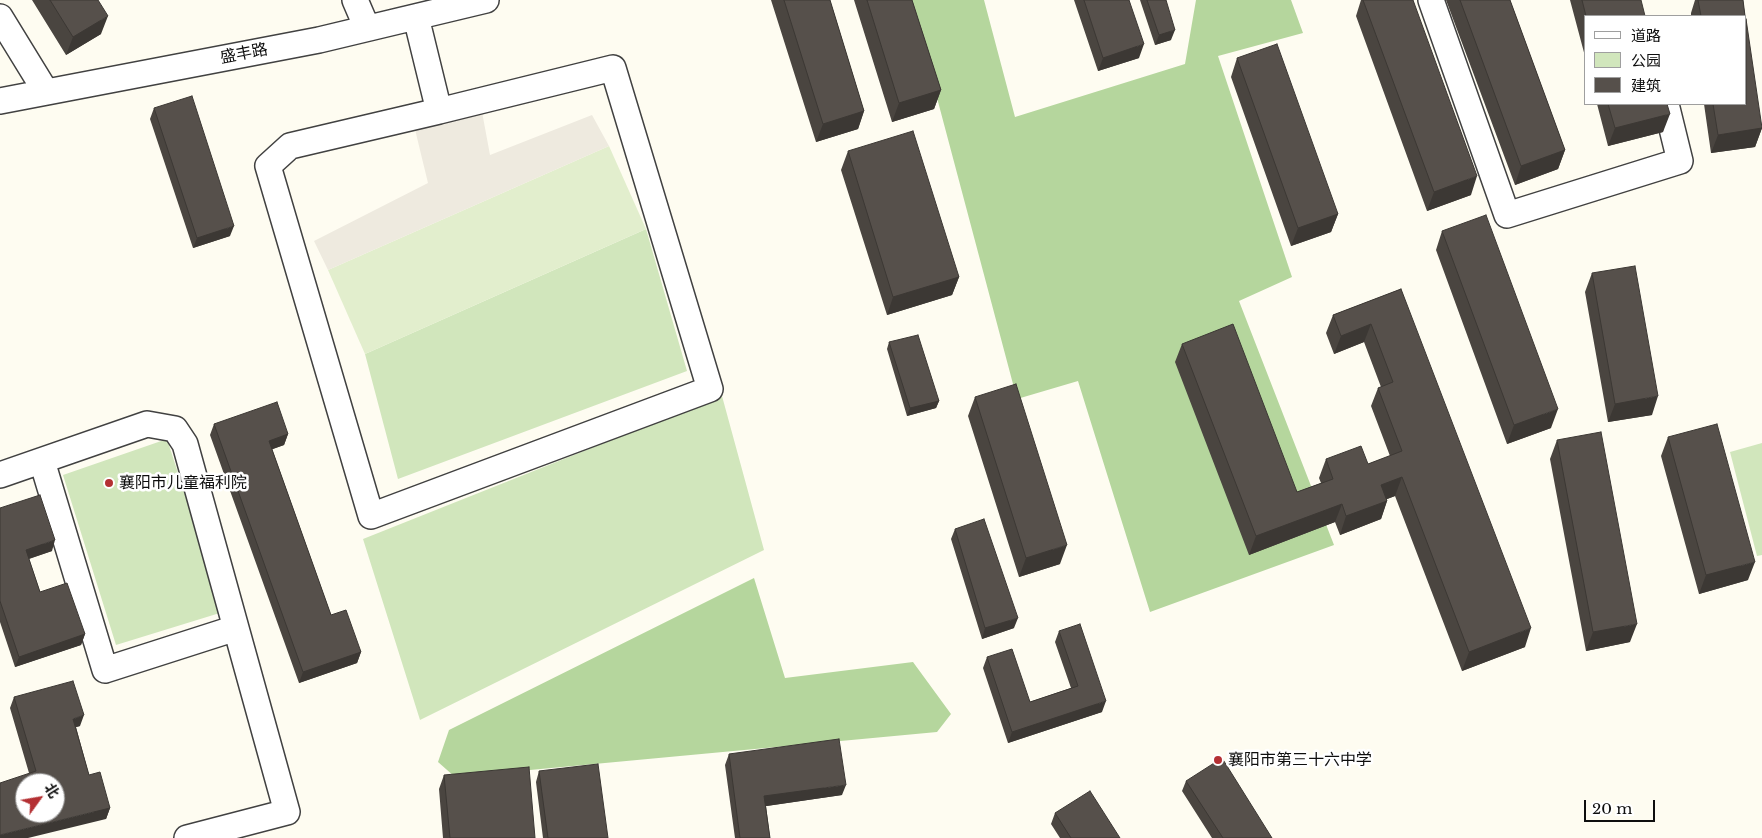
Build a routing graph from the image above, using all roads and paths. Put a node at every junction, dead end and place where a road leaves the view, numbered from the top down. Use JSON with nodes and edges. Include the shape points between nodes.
{"nodes":[{"id":1,"x":355,"y":0,"type":"edge"},
{"id":2,"x":486,"y":0,"type":"edge"},
{"id":3,"x":1431,"y":0,"type":"edge"},
{"id":4,"x":0,"y":17,"type":"edge"},
{"id":5,"x":416,"y":17,"type":"junction"},
{"id":6,"x":367,"y":28,"type":"junction"},
{"id":7,"x":46,"y":92,"type":"junction"},
{"id":8,"x":0,"y":101,"type":"edge"},
{"id":9,"x":1666,"y":105,"type":"edge"},
{"id":10,"x":439,"y":111,"type":"junction"},
{"id":11,"x":42,"y":461,"type":"junction"},
{"id":12,"x":0,"y":475,"type":"edge"},
{"id":13,"x":236,"y":628,"type":"junction"},
{"id":14,"x":187,"y":838,"type":"edge"}],
"edges":[{"from":1,"to":6,"type":"street"},
{"from":2,"to":5,"type":"street","name":"盛丰路"},
{"from":3,"to":9,"type":"street","via":[[1507,215],[1680,161]]},
{"from":4,"to":7,"type":"street"},
{"from":5,"to":6,"type":"street","name":"盛丰路"},
{"from":5,"to":10,"type":"street"},
{"from":6,"to":7,"type":"street","name":"盛丰路"},
{"from":7,"to":8,"type":"street","name":"盛丰路"},
{"from":10,"to":10,"type":"street","via":[[613,68],[710,389],[371,516],[268,166],[290,146]]},
{"from":11,"to":12,"type":"street"},
{"from":11,"to":13,"type":"street","via":[[147,424],[175,429],[185,444]]},
{"from":11,"to":13,"type":"street","via":[[105,670]]},
{"from":13,"to":14,"type":"street","via":[[287,812]]}]}
